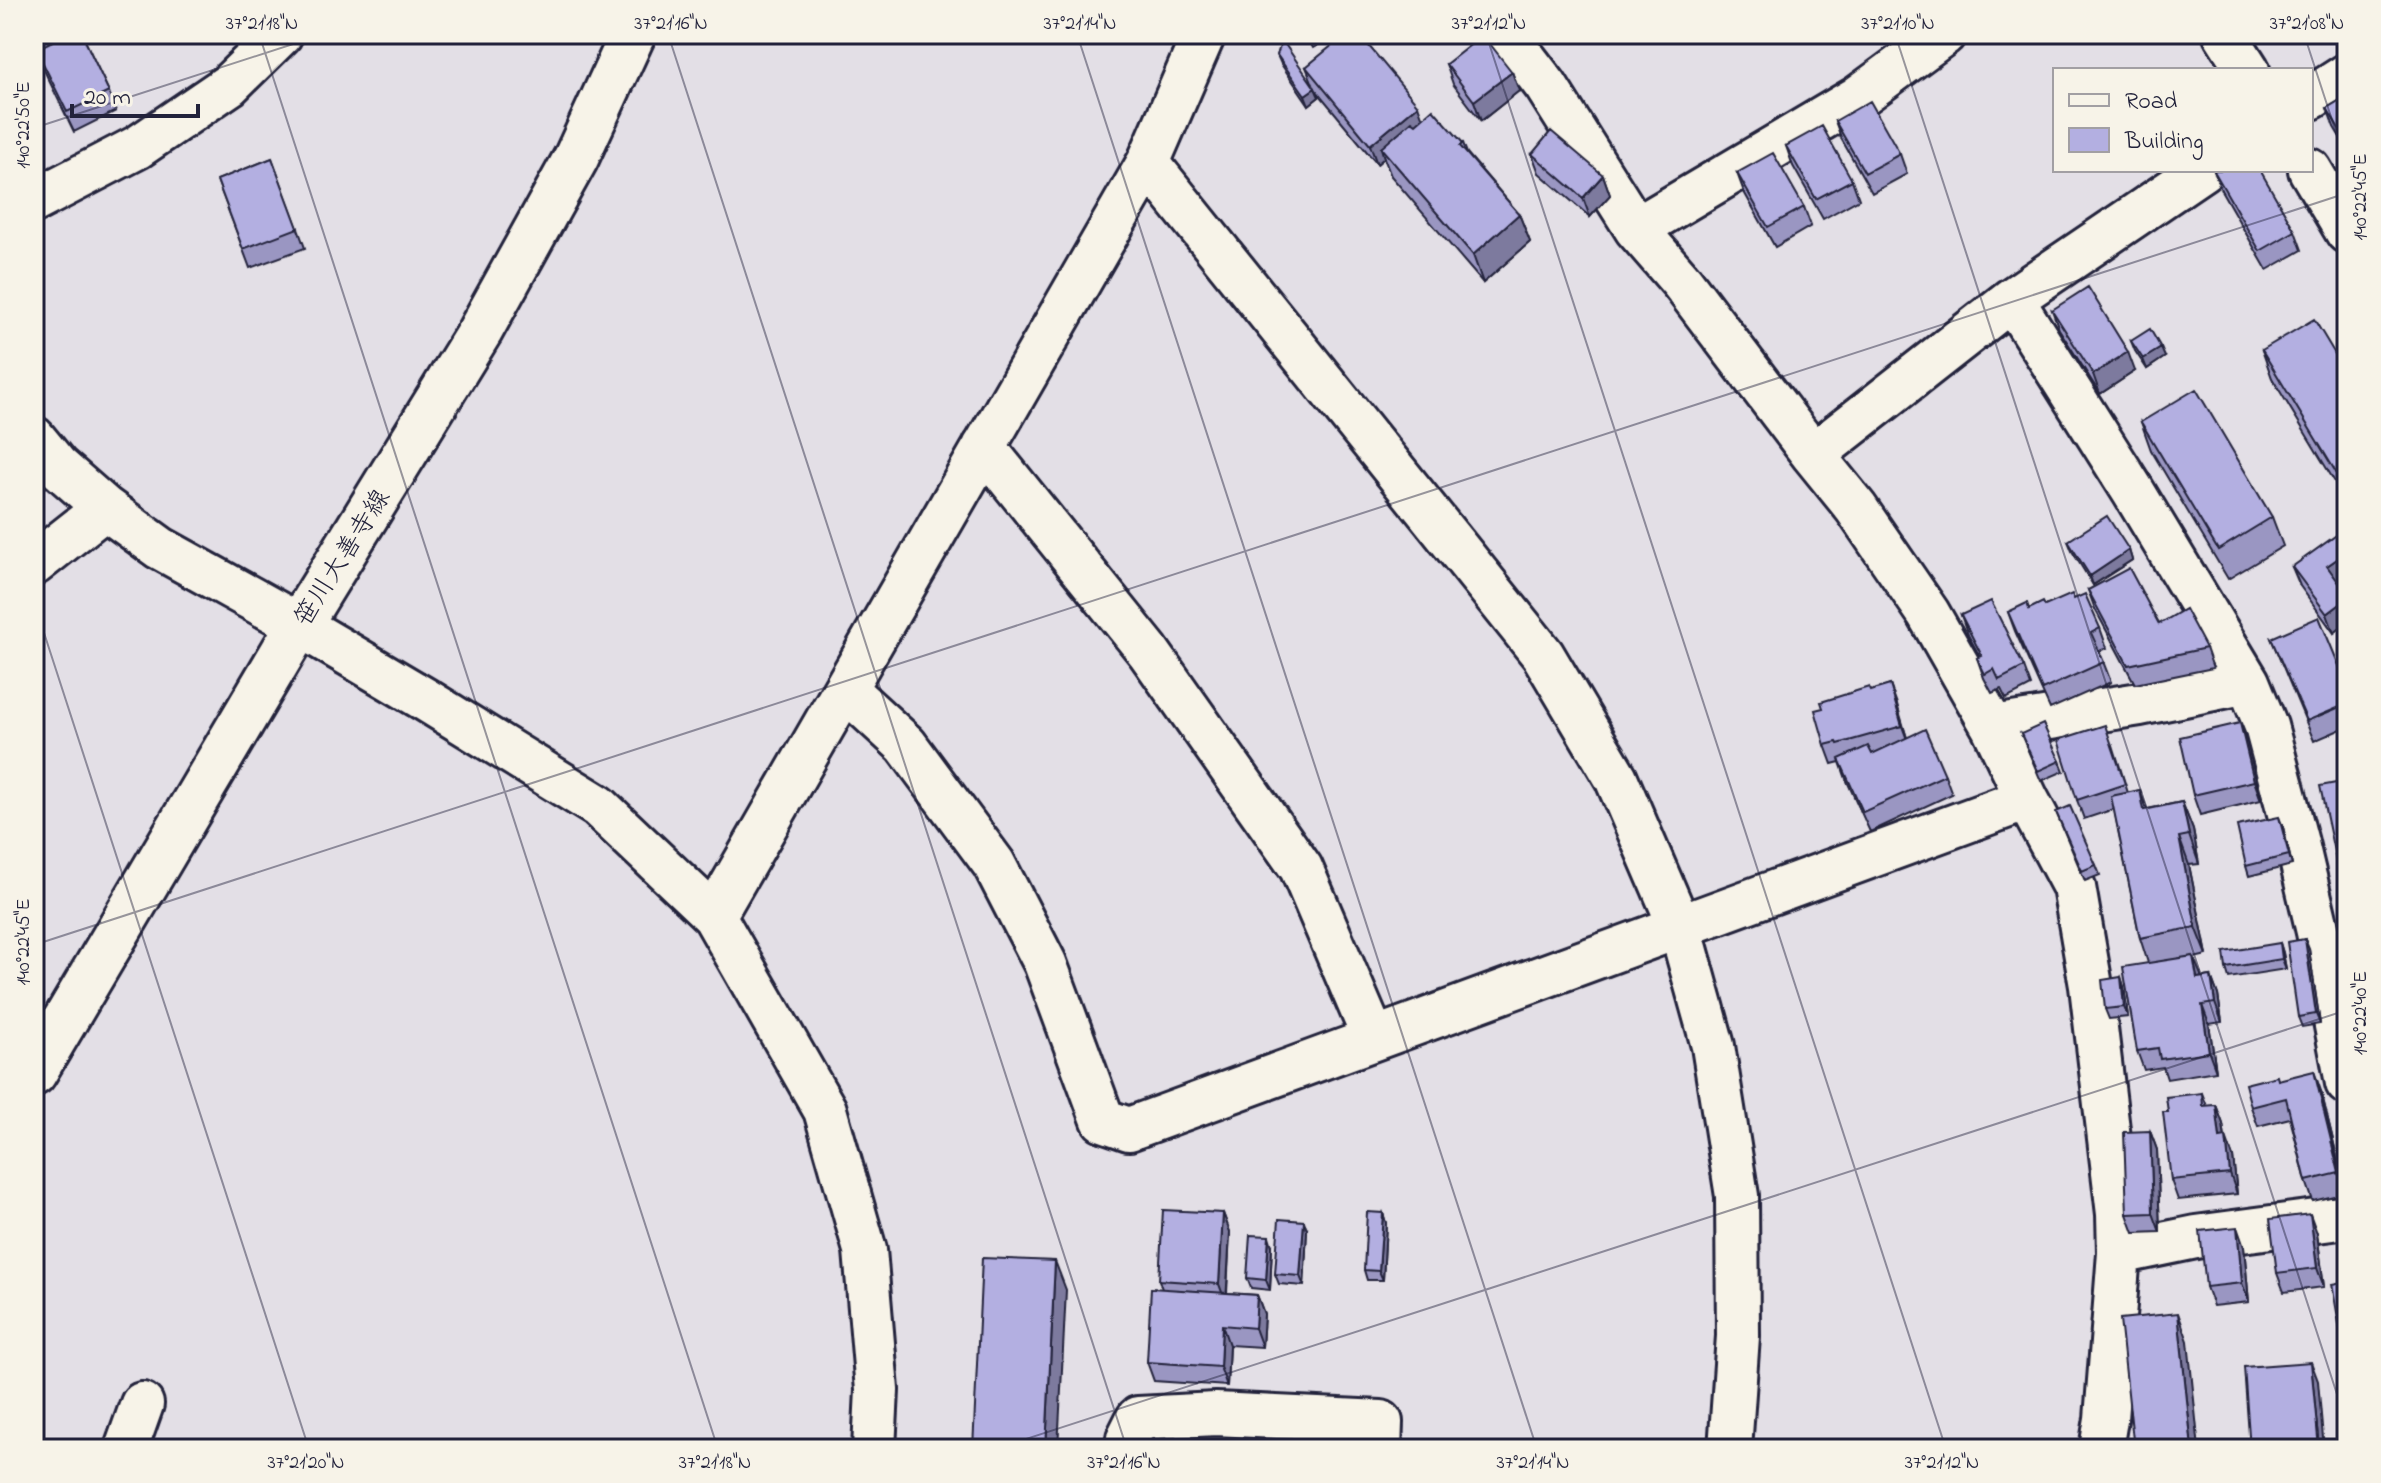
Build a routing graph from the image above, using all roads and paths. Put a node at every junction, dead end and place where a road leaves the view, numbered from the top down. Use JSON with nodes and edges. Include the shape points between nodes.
{"nodes":[{"id":1,"x":281,"y":34,"type":"edge"},
{"id":2,"x":633,"y":34,"type":"edge"},
{"id":3,"x":1204,"y":34,"type":"edge"},
{"id":4,"x":1944,"y":34,"type":"edge"},
{"id":5,"x":2225,"y":34,"type":"edge"},
{"id":6,"x":1508,"y":35,"type":"edge"},
{"id":7,"x":2247,"y":68,"type":"edge"},
{"id":8,"x":2347,"y":75,"type":"edge"},
{"id":9,"x":2313,"y":97,"type":"edge"},
{"id":10,"x":1148,"y":163,"type":"junction"},
{"id":11,"x":2199,"y":172,"type":"edge"},
{"id":12,"x":2311,"y":172,"type":"edge"},
{"id":13,"x":34,"y":201,"type":"edge"},
{"id":14,"x":1636,"y":229,"type":"junction"},
{"id":15,"x":2347,"y":232,"type":"edge"},
{"id":16,"x":2012,"y":299,"type":"junction"},
{"id":17,"x":34,"y":438,"type":"edge"},
{"id":18,"x":984,"y":447,"type":"junction"},
{"id":19,"x":1813,"y":455,"type":"junction"},
{"id":20,"x":105,"y":508,"type":"junction"},
{"id":21,"x":34,"y":564,"type":"edge"},
{"id":22,"x":299,"y":625,"type":"junction"},
{"id":23,"x":2248,"y":682,"type":"junction"},
{"id":24,"x":845,"y":689,"type":"junction"},
{"id":25,"x":1993,"y":727,"type":"junction"},
{"id":26,"x":2027,"y":799,"type":"junction"},
{"id":27,"x":714,"y":916,"type":"junction"},
{"id":28,"x":1680,"y":927,"type":"junction"},
{"id":29,"x":2332,"y":929,"type":"edge"},
{"id":30,"x":1374,"y":1039,"type":"junction"},
{"id":31,"x":34,"y":1073,"type":"edge"},
{"id":32,"x":2347,"y":1083,"type":"edge"},
{"id":33,"x":2347,"y":1217,"type":"edge"},
{"id":34,"x":2119,"y":1253,"type":"junction"},
{"id":35,"x":142,"y":1404,"type":"dead end"},
{"id":36,"x":126,"y":1449,"type":"edge"},
{"id":37,"x":874,"y":1449,"type":"edge"},
{"id":38,"x":1127,"y":1449,"type":"edge"},
{"id":39,"x":1380,"y":1449,"type":"edge"},
{"id":40,"x":1730,"y":1449,"type":"edge"},
{"id":41,"x":2101,"y":1449,"type":"edge"}],
"edges":[{"from":1,"to":13,"type":"street","via":[[229,85],[138,147]]},
{"from":2,"to":22,"type":"street","name":"笹川大善寺線","via":[[576,158],[480,331]]},
{"from":3,"to":10,"type":"street"},
{"from":4,"to":14,"type":"street","via":[[1857,98]]},
{"from":5,"to":7,"type":"street"},
{"from":6,"to":14,"type":"street"},
{"from":8,"to":9,"type":"street"},
{"from":10,"to":18,"type":"street"},
{"from":10,"to":28,"type":"street","via":[[1543,655],[1616,778]]},
{"from":11,"to":16,"type":"street"},
{"from":12,"to":15,"type":"street"},
{"from":14,"to":19,"type":"street"},
{"from":16,"to":19,"type":"street"},
{"from":16,"to":23,"type":"street"},
{"from":17,"to":20,"type":"street"},
{"from":18,"to":24,"type":"street"},
{"from":18,"to":30,"type":"street","via":[[1148,651],[1301,868]]},
{"from":19,"to":25,"type":"street","via":[[1928,613]]},
{"from":20,"to":21,"type":"street"},
{"from":20,"to":22,"type":"street","via":[[160,548]]},
{"from":22,"to":27,"type":"street","via":[[598,806]]},
{"from":22,"to":31,"type":"street","name":"笹川大善寺線"},
{"from":23,"to":25,"type":"street"},
{"from":23,"to":29,"type":"street"},
{"from":24,"to":27,"type":"street"},
{"from":24,"to":30,"type":"street","via":[[906,745],[994,864],[1045,963],[1103,1120],[1129,1129]]},
{"from":25,"to":26,"type":"street"},
{"from":26,"to":28,"type":"street"},
{"from":26,"to":34,"type":"street","via":[[2074,887],[2091,986]]},
{"from":27,"to":37,"type":"street","via":[[825,1110],[865,1250],[877,1390]]},
{"from":28,"to":30,"type":"street"},
{"from":28,"to":40,"type":"street","via":[[1713,1046],[1737,1196],[1738,1336]]},
{"from":29,"to":32,"type":"street"},
{"from":33,"to":34,"type":"street"},
{"from":34,"to":41,"type":"street"},
{"from":35,"to":36,"type":"street"},
{"from":38,"to":39,"type":"street","via":[[1138,1418],[1216,1414],[1381,1422]]}]}
